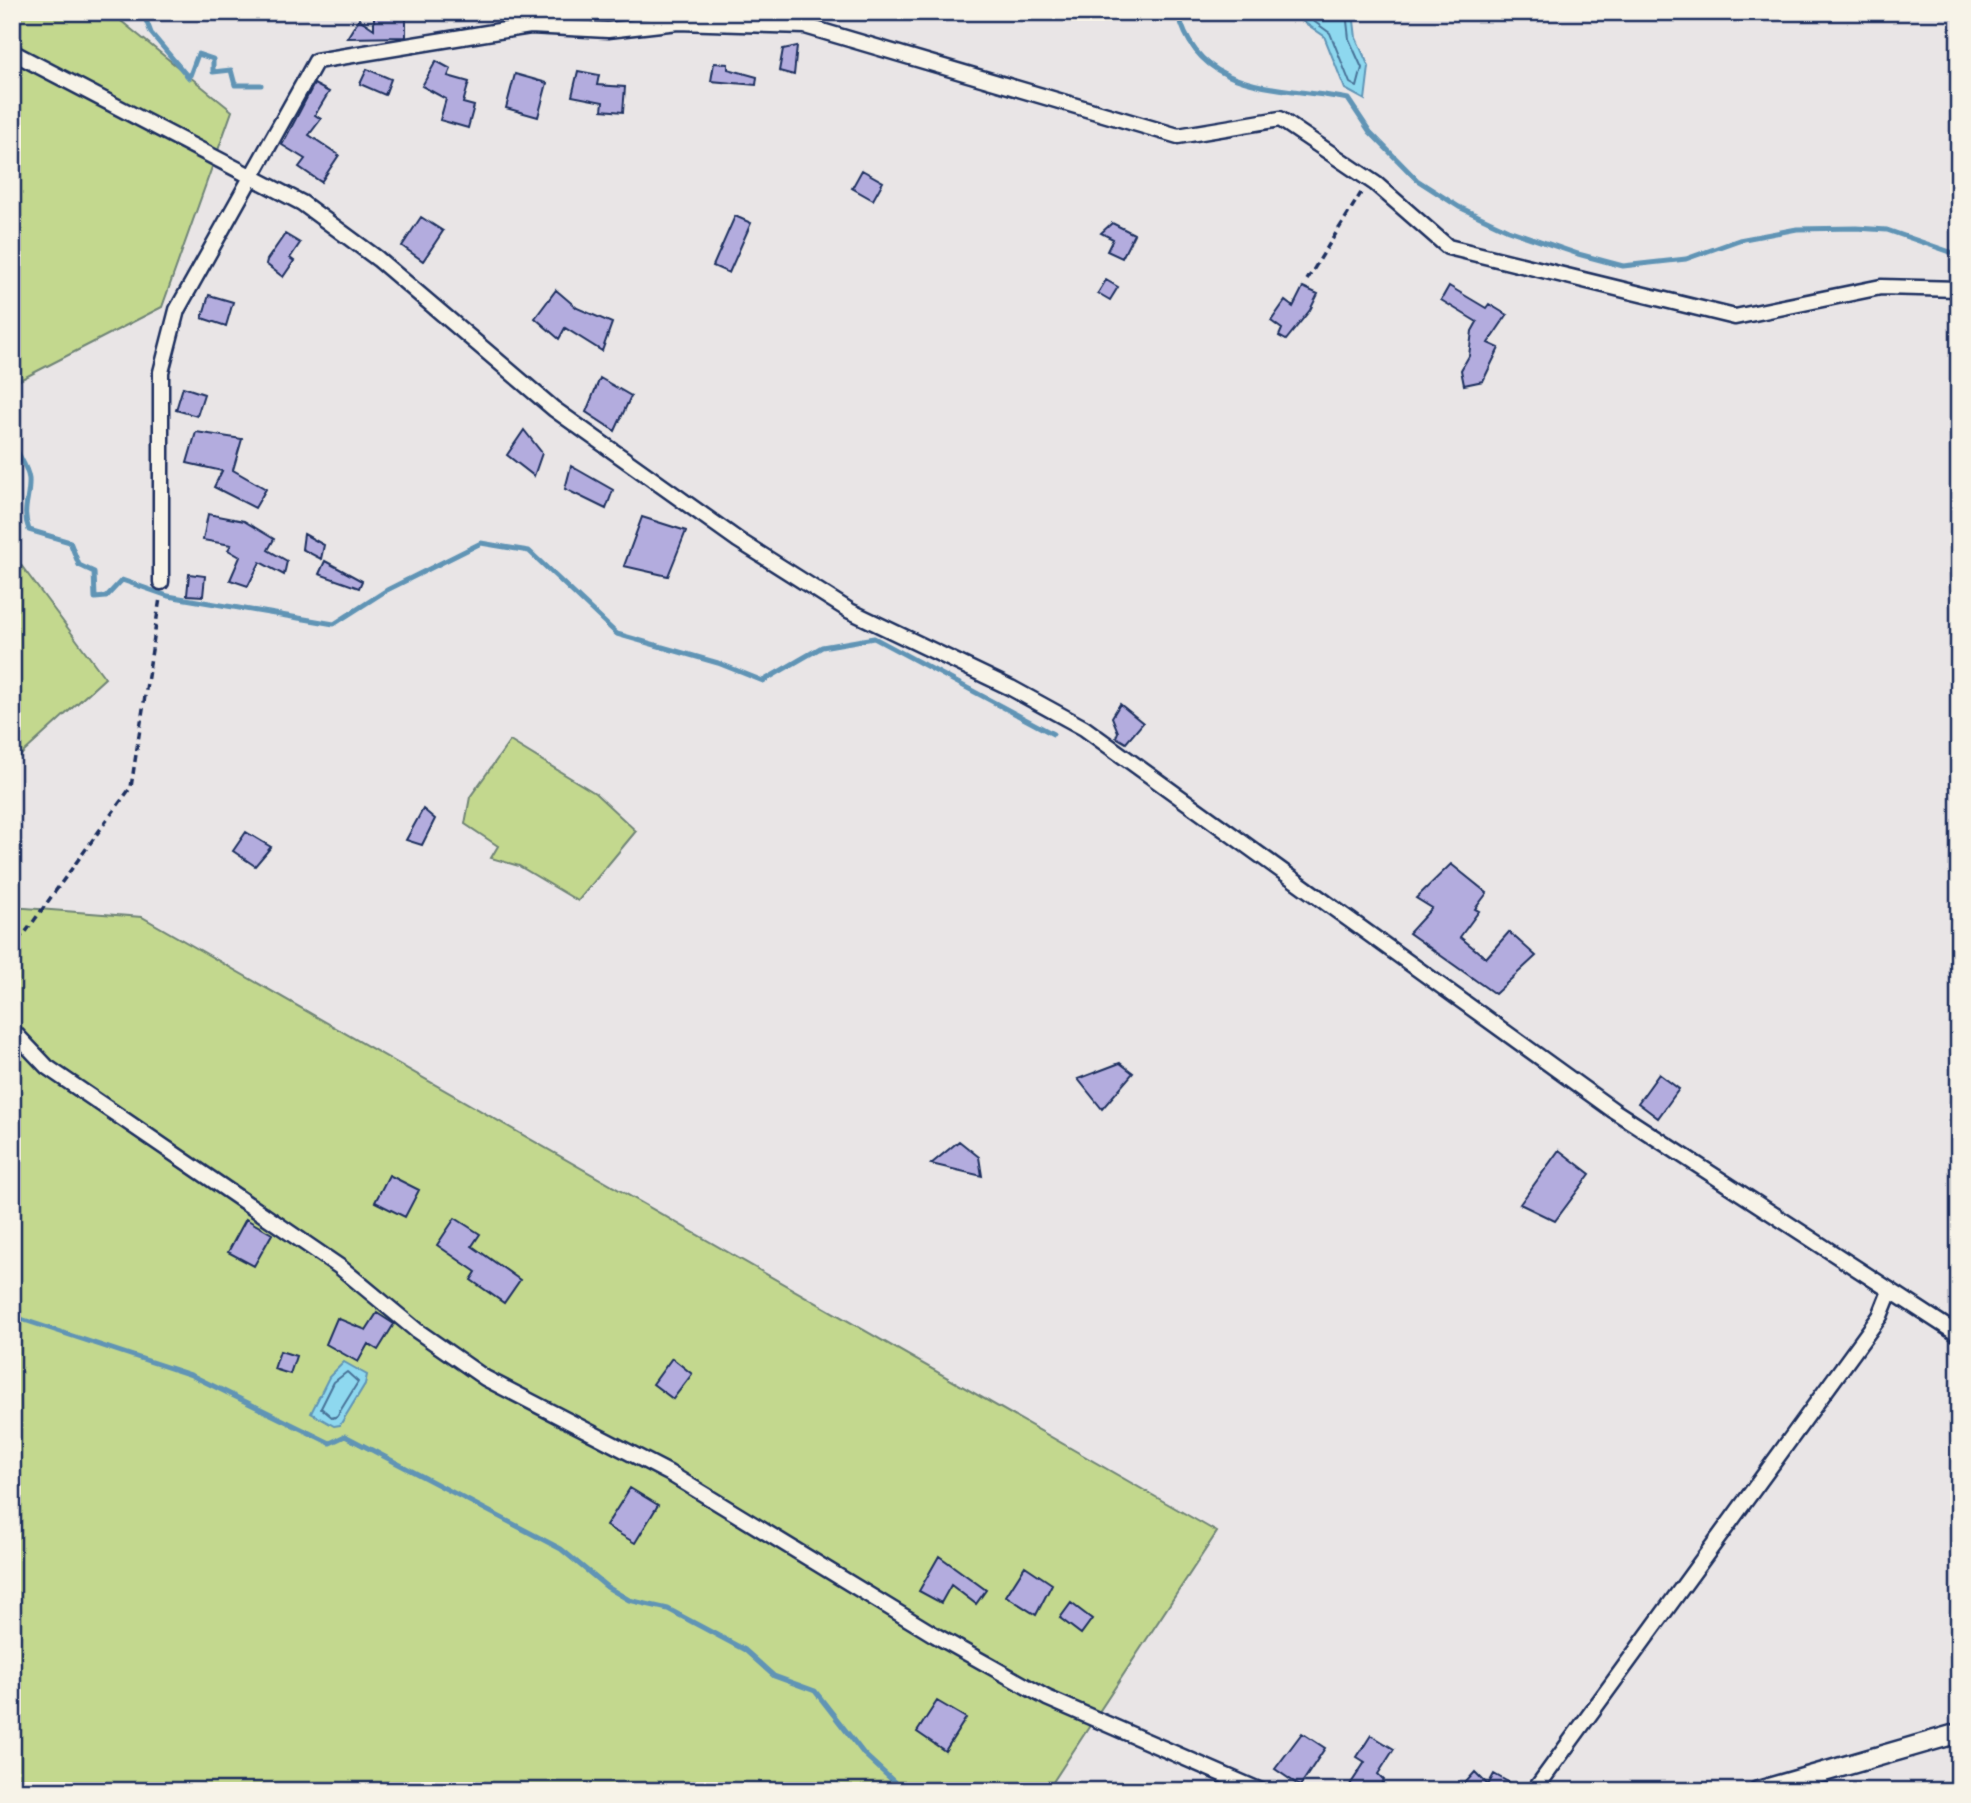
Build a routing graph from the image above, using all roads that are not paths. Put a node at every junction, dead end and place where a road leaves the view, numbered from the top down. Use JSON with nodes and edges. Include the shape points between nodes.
{"nodes":[{"id":1,"x":680,"y":17,"type":"edge"},
{"id":2,"x":12,"y":52,"type":"edge"},
{"id":3,"x":252,"y":174,"type":"junction"},
{"id":4,"x":1959,"y":289,"type":"edge"},
{"id":5,"x":160,"y":582,"type":"dead end"},
{"id":6,"x":12,"y":1030,"type":"edge"},
{"id":7,"x":1890,"y":1291,"type":"junction"},
{"id":8,"x":1959,"y":1335,"type":"edge"},
{"id":9,"x":1959,"y":1733,"type":"edge"},
{"id":10,"x":1261,"y":1791,"type":"edge"},
{"id":11,"x":1534,"y":1791,"type":"edge"},
{"id":12,"x":1758,"y":1791,"type":"edge"}],
"edges":[{"from":1,"to":3,"type":"street","via":[[608,30],[530,26],[316,61]]},
{"from":1,"to":4,"type":"street","via":[[805,26],[1178,136],[1280,119],[1369,179],[1448,247],[1735,317],[1881,286]]},
{"from":2,"to":3,"type":"street"},
{"from":3,"to":5,"type":"street","via":[[177,310],[161,372]]},
{"from":3,"to":7,"type":"street","via":[[333,224],[554,409],[738,540],[850,611],[1084,728],[1613,1110]]},
{"from":6,"to":10,"type":"street","via":[[47,1067],[341,1267],[416,1329],[485,1377],[668,1473],[1047,1698]]},
{"from":7,"to":8,"type":"street"},
{"from":7,"to":11,"type":"street","via":[[1880,1316]]},
{"from":9,"to":12,"type":"street"}]}
